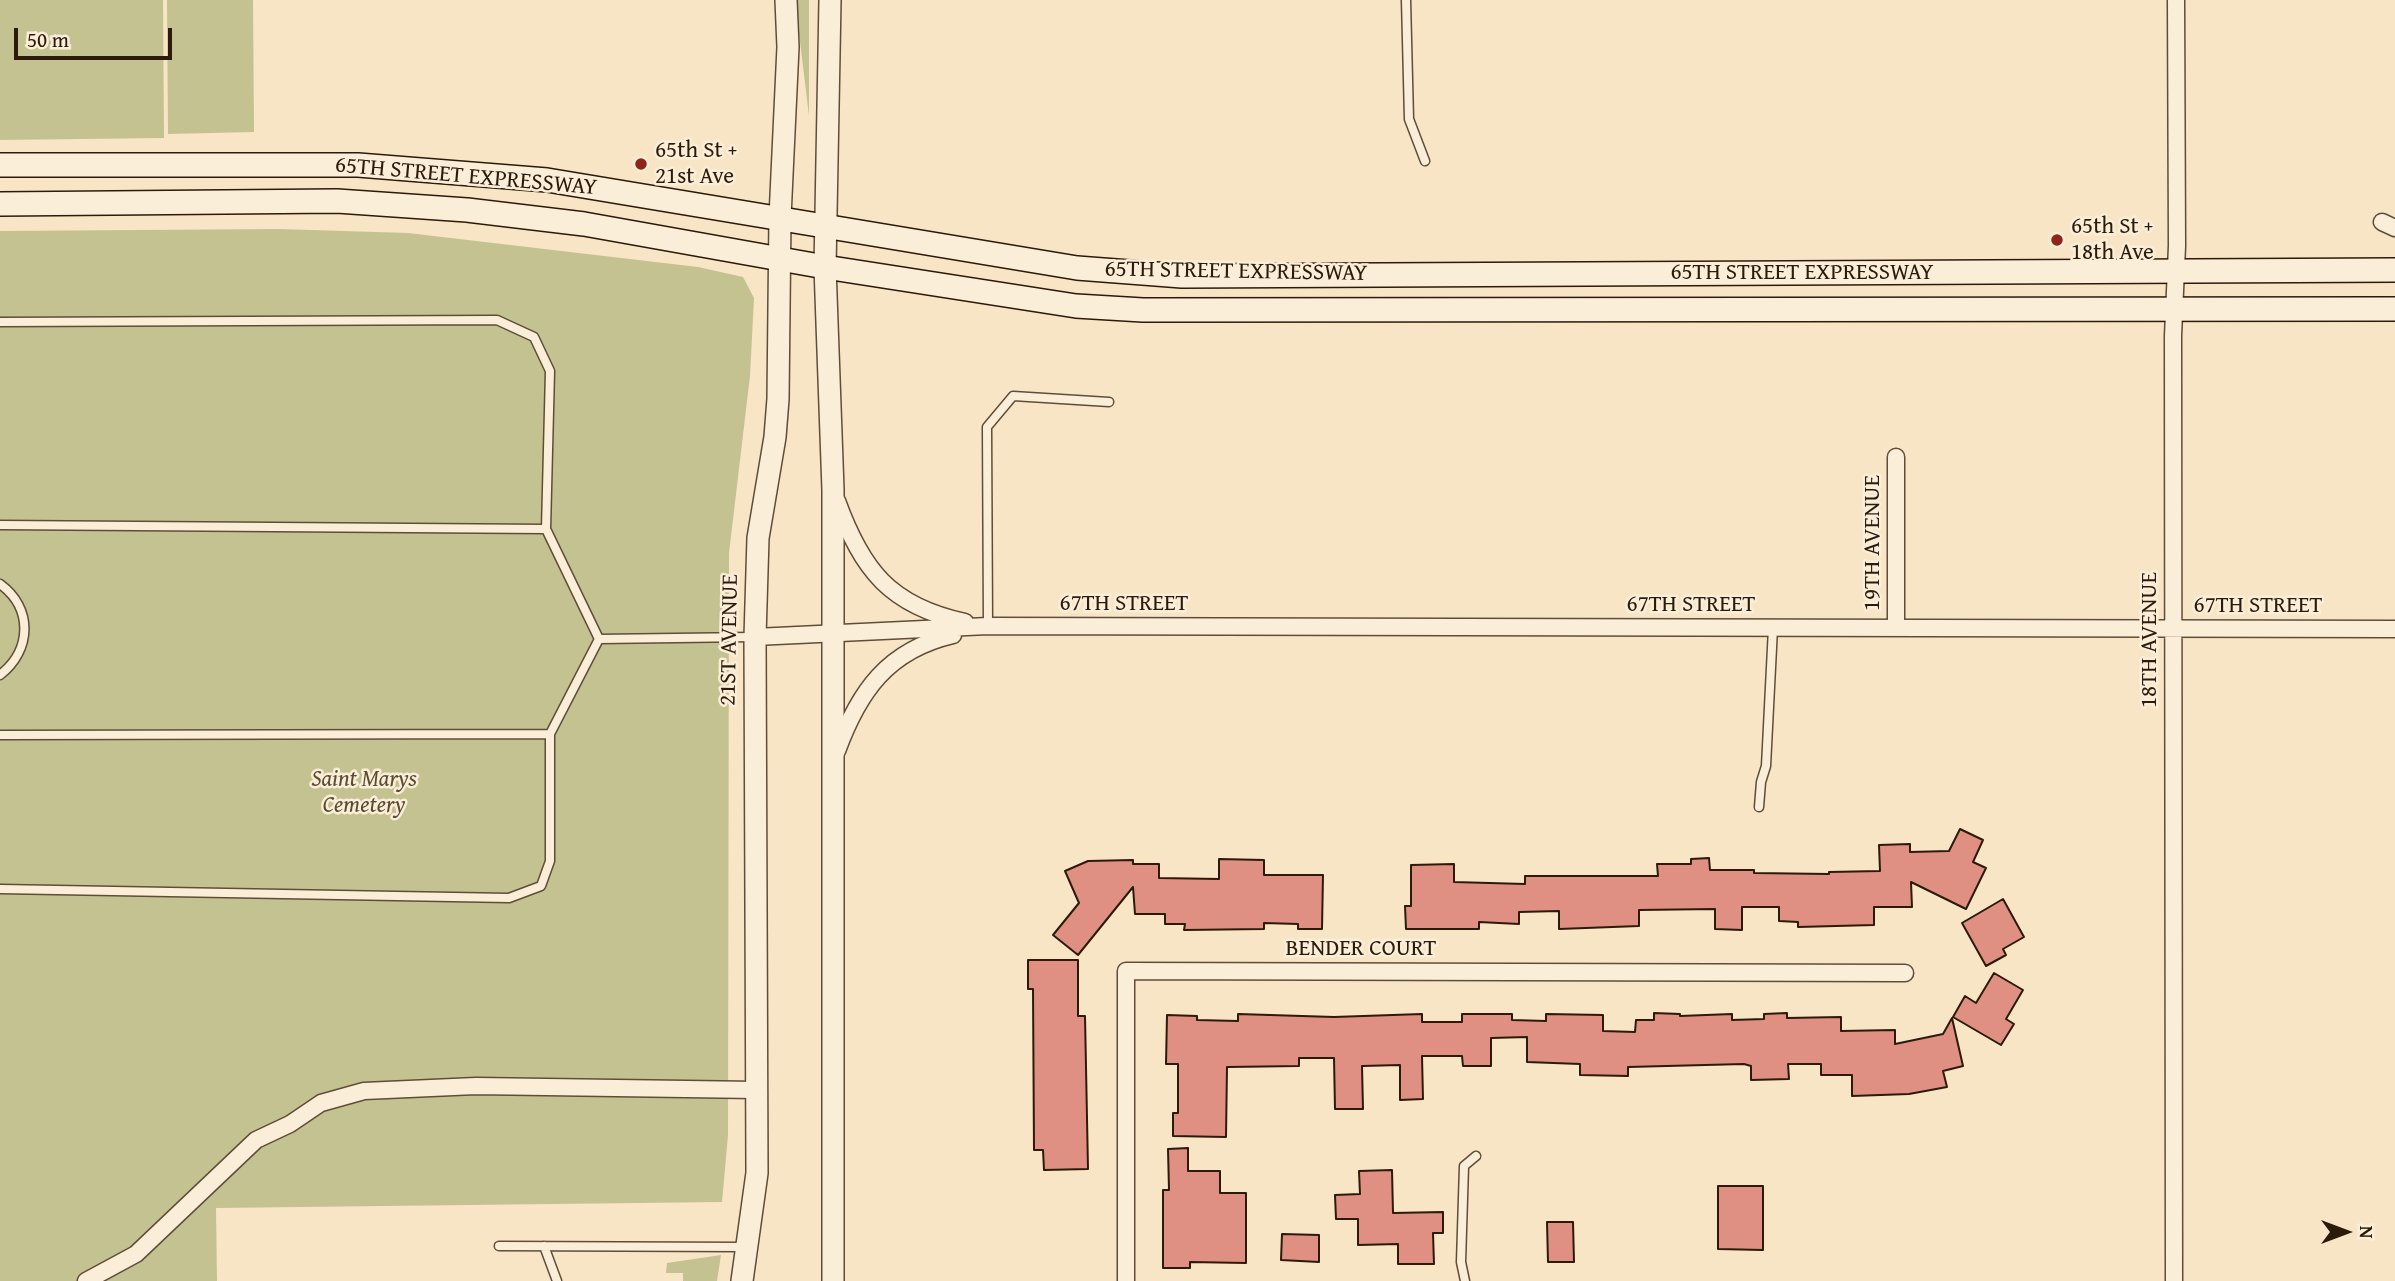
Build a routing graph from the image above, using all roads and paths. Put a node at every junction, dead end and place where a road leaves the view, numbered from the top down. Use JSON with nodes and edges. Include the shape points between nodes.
{"nodes":[{"id":1,"x":786,"y":0,"type":"edge"},
{"id":2,"x":830,"y":0,"type":"edge"},
{"id":3,"x":1406,"y":0,"type":"edge"},
{"id":4,"x":2176,"y":0,"type":"edge"},
{"id":5,"x":1425,"y":161,"type":"dead end"},
{"id":6,"x":0,"y":165,"type":"edge"},
{"id":7,"x":0,"y":204,"type":"edge"},
{"id":8,"x":780,"y":217,"type":"junction"},
{"id":9,"x":826,"y":225,"type":"junction"},
{"id":10,"x":781,"y":259,"type":"junction"},
{"id":11,"x":825,"y":267,"type":"junction"},
{"id":12,"x":2395,"y":270,"type":"edge"},
{"id":13,"x":2175,"y":271,"type":"junction"},
{"id":14,"x":2395,"y":309,"type":"edge"},
{"id":15,"x":2174,"y":310,"type":"junction"},
{"id":16,"x":0,"y":322,"type":"edge"},
{"id":17,"x":1109,"y":402,"type":"dead end"},
{"id":18,"x":1896,"y":457,"type":"dead end"},
{"id":19,"x":833,"y":490,"type":"junction"},
{"id":20,"x":0,"y":525,"type":"edge"},
{"id":21,"x":546,"y":529,"type":"junction"},
{"id":22,"x":0,"y":584,"type":"edge"},
{"id":23,"x":988,"y":626,"type":"junction"},
{"id":24,"x":1773,"y":628,"type":"junction"},
{"id":25,"x":1896,"y":628,"type":"junction"},
{"id":26,"x":2173,"y":629,"type":"junction"},
{"id":27,"x":2395,"y":629,"type":"edge"},
{"id":28,"x":833,"y":634,"type":"junction"},
{"id":29,"x":755,"y":637,"type":"junction"},
{"id":30,"x":598,"y":639,"type":"junction"},
{"id":31,"x":0,"y":675,"type":"edge"},
{"id":32,"x":550,"y":734,"type":"junction"},
{"id":33,"x":0,"y":735,"type":"edge"},
{"id":34,"x":832,"y":763,"type":"junction"},
{"id":35,"x":1759,"y":807,"type":"dead end"},
{"id":36,"x":0,"y":889,"type":"edge"},
{"id":37,"x":1905,"y":973,"type":"dead end"},
{"id":38,"x":756,"y":1090,"type":"junction"},
{"id":39,"x":1476,"y":1156,"type":"dead end"},
{"id":40,"x":499,"y":1245,"type":"dead end"},
{"id":41,"x":544,"y":1245,"type":"junction"},
{"id":42,"x":747,"y":1247,"type":"junction"},
{"id":43,"x":86,"y":1281,"type":"edge"},
{"id":44,"x":557,"y":1281,"type":"edge"},
{"id":45,"x":743,"y":1281,"type":"edge"},
{"id":46,"x":833,"y":1281,"type":"edge"},
{"id":47,"x":1126,"y":1281,"type":"edge"},
{"id":48,"x":1465,"y":1281,"type":"edge"},
{"id":49,"x":2174,"y":1281,"type":"edge"}],
"edges":[{"from":1,"to":8,"type":"street","name":"21ST AVENUE"},
{"from":2,"to":9,"type":"street"},
{"from":3,"to":5,"type":"lane","via":[[1409,119]]},
{"from":4,"to":13,"type":"street","name":"18TH AVENUE"},
{"from":6,"to":8,"type":"main road","name":"65TH STREET EXPRESSWAY","via":[[287,163],[452,171],[547,180]]},
{"from":7,"to":10,"type":"main road","name":"65TH STREET EXPRESSWAY","via":[[337,201],[467,210],[584,224]]},
{"from":8,"to":9,"type":"main road","name":"65TH STREET EXPRESSWAY"},
{"from":8,"to":10,"type":"street","name":"21ST AVENUE"},
{"from":9,"to":11,"type":"street"},
{"from":9,"to":13,"type":"main road","name":"65TH STREET EXPRESSWAY","via":[[1077,268],[1182,276]]},
{"from":10,"to":11,"type":"main road","name":"65TH STREET EXPRESSWAY"},
{"from":10,"to":29,"type":"street","name":"21ST AVENUE","via":[[778,399],[758,538]]},
{"from":11,"to":15,"type":"main road","name":"65TH STREET EXPRESSWAY","via":[[1076,306],[1143,310]]},
{"from":11,"to":19,"type":"street"},
{"from":12,"to":13,"type":"main road","name":"65TH STREET EXPRESSWAY"},
{"from":13,"to":15,"type":"street","name":"18TH AVENUE"},
{"from":14,"to":15,"type":"main road","name":"65TH STREET EXPRESSWAY"},
{"from":15,"to":26,"type":"street","name":"18TH AVENUE"},
{"from":16,"to":21,"type":"lane","via":[[497,320],[534,337],[550,371]]},
{"from":17,"to":23,"type":"lane","via":[[1013,396],[987,427]]},
{"from":18,"to":25,"type":"street","name":"19TH AVENUE"},
{"from":19,"to":23,"type":"street","name":"67TH STREET","via":[[857,551],[889,589],[942,617]]},
{"from":19,"to":28,"type":"street"},
{"from":20,"to":21,"type":"lane"},
{"from":21,"to":30,"type":"lane"},
{"from":22,"to":31,"type":"lane","via":[[20,610],[25,629],[23,648]]},
{"from":23,"to":24,"type":"street","name":"67TH STREET"},
{"from":23,"to":28,"type":"street","name":"67TH STREET"},
{"from":23,"to":34,"type":"street","name":"67TH STREET","via":[[937,639],[893,662],[859,699]]},
{"from":24,"to":25,"type":"street","name":"67TH STREET"},
{"from":24,"to":35,"type":"lane","via":[[1766,766]]},
{"from":25,"to":26,"type":"street","name":"67TH STREET"},
{"from":26,"to":27,"type":"street","name":"67TH STREET"},
{"from":26,"to":49,"type":"street","name":"18TH AVENUE"},
{"from":28,"to":29,"type":"street","name":"67TH STREET"},
{"from":28,"to":34,"type":"street"},
{"from":29,"to":30,"type":"lane"},
{"from":29,"to":38,"type":"street","name":"21ST AVENUE"},
{"from":30,"to":32,"type":"lane"},
{"from":32,"to":33,"type":"lane"},
{"from":32,"to":36,"type":"lane","via":[[550,861],[541,886],[509,898]]},
{"from":34,"to":46,"type":"street"},
{"from":37,"to":47,"type":"street","name":"BENDER COURT","via":[[1126,971]]},
{"from":38,"to":42,"type":"street","name":"21ST AVENUE","via":[[757,1173]]},
{"from":38,"to":43,"type":"street","via":[[476,1086],[364,1091],[321,1103],[256,1140],[136,1254]]},
{"from":39,"to":48,"type":"lane","via":[[1464,1166],[1461,1262]]},
{"from":40,"to":41,"type":"lane"},
{"from":41,"to":42,"type":"lane"},
{"from":41,"to":44,"type":"lane"},
{"from":42,"to":45,"type":"street","name":"21ST AVENUE"}]}
